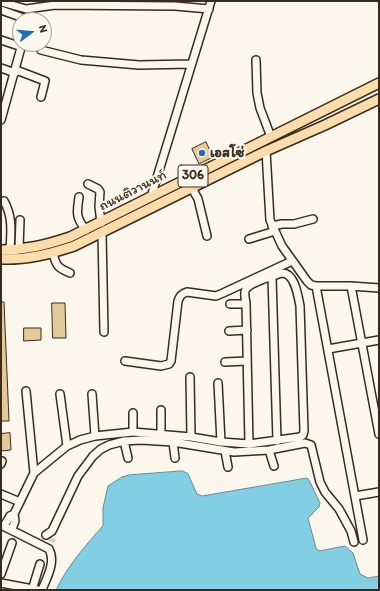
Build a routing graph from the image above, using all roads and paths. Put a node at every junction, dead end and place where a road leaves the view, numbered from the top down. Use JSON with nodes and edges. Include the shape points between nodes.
{"nodes":[{"id":1,"x":211,"y":1,"type":"edge"},
{"id":2,"x":1,"y":2,"type":"edge"},
{"id":3,"x":55,"y":3,"type":"edge"},
{"id":4,"x":133,"y":4,"type":"edge"},
{"id":5,"x":23,"y":6,"type":"edge"},
{"id":6,"x":209,"y":9,"type":"junction"},
{"id":7,"x":1,"y":10,"type":"edge"},
{"id":8,"x":12,"y":14,"type":"edge"},
{"id":9,"x":1,"y":40,"type":"edge"},
{"id":10,"x":12,"y":43,"type":"edge"},
{"id":11,"x":21,"y":52,"type":"edge"},
{"id":12,"x":49,"y":52,"type":"edge"},
{"id":13,"x":256,"y":60,"type":"dead end"},
{"id":14,"x":192,"y":64,"type":"junction"},
{"id":15,"x":1,"y":68,"type":"edge"},
{"id":16,"x":16,"y":72,"type":"junction"},
{"id":17,"x":379,"y":83,"type":"edge"},
{"id":18,"x":379,"y":92,"type":"edge"},
{"id":19,"x":41,"y":97,"type":"dead end"},
{"id":20,"x":4,"y":98,"type":"edge"},
{"id":21,"x":379,"y":99,"type":"edge"},
{"id":22,"x":1,"y":120,"type":"edge"},
{"id":23,"x":271,"y":137,"type":"junction"},
{"id":24,"x":266,"y":151,"type":"junction"},
{"id":25,"x":88,"y":184,"type":"dead end"},
{"id":26,"x":192,"y":188,"type":"junction"},
{"id":27,"x":79,"y":197,"type":"dead end"},
{"id":28,"x":151,"y":197,"type":"junction"},
{"id":29,"x":4,"y":201,"type":"dead end"},
{"id":30,"x":312,"y":219,"type":"dead end"},
{"id":31,"x":20,"y":220,"type":"dead end"},
{"id":32,"x":101,"y":222,"type":"junction"},
{"id":33,"x":273,"y":228,"type":"junction"},
{"id":34,"x":86,"y":230,"type":"junction"},
{"id":35,"x":102,"y":233,"type":"junction"},
{"id":36,"x":207,"y":236,"type":"dead end"},
{"id":37,"x":249,"y":239,"type":"dead end"},
{"id":38,"x":19,"y":249,"type":"junction"},
{"id":39,"x":5,"y":250,"type":"edge"},
{"id":40,"x":53,"y":253,"type":"junction"},
{"id":41,"x":1,"y":259,"type":"edge"},
{"id":42,"x":292,"y":261,"type":"junction"},
{"id":43,"x":70,"y":273,"type":"dead end"},
{"id":44,"x":272,"y":277,"type":"junction"},
{"id":45,"x":316,"y":286,"type":"junction"},
{"id":46,"x":351,"y":286,"type":"junction"},
{"id":47,"x":379,"y":288,"type":"edge"},
{"id":48,"x":230,"y":304,"type":"dead end"},
{"id":49,"x":246,"y":304,"type":"junction"},
{"id":50,"x":247,"y":330,"type":"junction"},
{"id":51,"x":229,"y":331,"type":"dead end"},
{"id":52,"x":104,"y":332,"type":"dead end"},
{"id":53,"x":379,"y":340,"type":"edge"},
{"id":54,"x":362,"y":343,"type":"junction"},
{"id":55,"x":328,"y":349,"type":"junction"},
{"id":56,"x":125,"y":360,"type":"dead end"},
{"id":57,"x":248,"y":361,"type":"junction"},
{"id":58,"x":225,"y":362,"type":"dead end"},
{"id":59,"x":190,"y":377,"type":"dead end"},
{"id":60,"x":218,"y":382,"type":"dead end"},
{"id":61,"x":26,"y":391,"type":"dead end"},
{"id":62,"x":60,"y":394,"type":"dead end"},
{"id":63,"x":92,"y":394,"type":"dead end"},
{"id":64,"x":161,"y":410,"type":"dead end"},
{"id":65,"x":133,"y":413,"type":"dead end"},
{"id":66,"x":133,"y":432,"type":"junction"},
{"id":67,"x":379,"y":434,"type":"edge"},
{"id":68,"x":161,"y":435,"type":"junction"},
{"id":69,"x":95,"y":436,"type":"junction"},
{"id":70,"x":191,"y":437,"type":"junction"},
{"id":71,"x":277,"y":440,"type":"junction"},
{"id":72,"x":124,"y":441,"type":"junction"},
{"id":73,"x":173,"y":442,"type":"junction"},
{"id":74,"x":221,"y":442,"type":"junction"},
{"id":75,"x":249,"y":444,"type":"junction"},
{"id":76,"x":67,"y":446,"type":"junction"},
{"id":77,"x":269,"y":450,"type":"junction"},
{"id":78,"x":225,"y":452,"type":"junction"},
{"id":79,"x":128,"y":458,"type":"dead end"},
{"id":80,"x":175,"y":458,"type":"dead end"},
{"id":81,"x":274,"y":466,"type":"dead end"},
{"id":82,"x":228,"y":467,"type":"dead end"},
{"id":83,"x":34,"y":473,"type":"junction"},
{"id":84,"x":379,"y":492,"type":"edge"},
{"id":85,"x":1,"y":494,"type":"edge"},
{"id":86,"x":355,"y":496,"type":"junction"},
{"id":87,"x":20,"y":502,"type":"junction"},
{"id":88,"x":14,"y":514,"type":"junction"},
{"id":89,"x":3,"y":526,"type":"edge"},
{"id":90,"x":12,"y":529,"type":"junction"},
{"id":91,"x":48,"y":540,"type":"junction"},
{"id":92,"x":363,"y":540,"type":"dead end"},
{"id":93,"x":354,"y":542,"type":"dead end"},
{"id":94,"x":12,"y":543,"type":"dead end"},
{"id":95,"x":40,"y":564,"type":"dead end"},
{"id":96,"x":1,"y":574,"type":"edge"},
{"id":97,"x":1,"y":583,"type":"edge"},
{"id":98,"x":34,"y":590,"type":"edge"},
{"id":99,"x":42,"y":590,"type":"edge"}],
"edges":[{"from":1,"to":6,"type":"street"},
{"from":2,"to":5,"type":"street"},
{"from":3,"to":4,"type":"street"},
{"from":3,"to":5,"type":"street"},
{"from":4,"to":6,"type":"street"},
{"from":6,"to":14,"type":"street"},
{"from":7,"to":8,"type":"street"},
{"from":9,"to":10,"type":"street"},
{"from":11,"to":16,"type":"street"},
{"from":12,"to":14,"type":"street","via":[[81,60],[139,66]]},
{"from":13,"to":23,"type":"street","via":[[257,93]]},
{"from":14,"to":28,"type":"street"},
{"from":15,"to":16,"type":"street"},
{"from":16,"to":19,"type":"street","via":[[45,81]]},
{"from":16,"to":20,"type":"street"},
{"from":17,"to":23,"type":"main road","name":"ถนนติวานนท์","number":"306"},
{"from":18,"to":24,"type":"main road","number":"306"},
{"from":20,"to":22,"type":"street"},
{"from":21,"to":24,"type":"main road","name":"ถนนติวานนท์","number":"306"},
{"from":23,"to":28,"type":"main road","name":"ถนนติวานนท์","number":"306"},
{"from":24,"to":26,"type":"main road","name":"ถนนติวานนท์","number":"306"},
{"from":24,"to":33,"type":"street","via":[[269,212]]},
{"from":25,"to":32,"type":"street","via":[[100,192]]},
{"from":26,"to":35,"type":"main road","name":"ถนนติวานนท์","number":"306"},
{"from":26,"to":36,"type":"street","via":[[198,199]]},
{"from":27,"to":34,"type":"street","via":[[78,217]]},
{"from":28,"to":32,"type":"main road","name":"ถนนติวานนท์","number":"306"},
{"from":29,"to":39,"type":"street","via":[[12,223]]},
{"from":30,"to":33,"type":"street"},
{"from":31,"to":38,"type":"street"},
{"from":32,"to":34,"type":"main road","name":"ถนนติวานนท์","number":"306"},
{"from":33,"to":37,"type":"street"},
{"from":33,"to":42,"type":"street"},
{"from":34,"to":38,"type":"main road","name":"ถนนติวานนท์","number":"306","via":[[44,245]]},
{"from":35,"to":40,"type":"main road","name":"ถนนติวานนท์","number":"306"},
{"from":35,"to":52,"type":"street"},
{"from":38,"to":39,"type":"main road","name":"ถนนติวานนท์","number":"306"},
{"from":40,"to":41,"type":"main road","name":"ถนนติวานนท์","number":"306"},
{"from":40,"to":43,"type":"street","via":[[60,268]]},
{"from":42,"to":45,"type":"street","via":[[306,281]]},
{"from":42,"to":56,"type":"street","via":[[223,294],[183,294],[178,301],[169,364],[161,366]]},
{"from":44,"to":49,"type":"street","via":[[246,289]]},
{"from":44,"to":71,"type":"street"},
{"from":44,"to":71,"type":"street","via":[[282,273],[288,275],[298,296],[304,423],[303,435],[300,437]]},
{"from":45,"to":46,"type":"street"},
{"from":45,"to":55,"type":"street"},
{"from":46,"to":47,"type":"street"},
{"from":46,"to":54,"type":"street"},
{"from":48,"to":49,"type":"street"},
{"from":49,"to":50,"type":"street"},
{"from":50,"to":51,"type":"street"},
{"from":50,"to":57,"type":"street"},
{"from":53,"to":54,"type":"street"},
{"from":54,"to":55,"type":"street"},
{"from":54,"to":67,"type":"street"},
{"from":55,"to":86,"type":"street"},
{"from":57,"to":58,"type":"street"},
{"from":57,"to":75,"type":"street"},
{"from":59,"to":70,"type":"street"},
{"from":60,"to":74,"type":"street"},
{"from":61,"to":83,"type":"street"},
{"from":62,"to":76,"type":"street"},
{"from":63,"to":69,"type":"street"},
{"from":64,"to":68,"type":"street"},
{"from":65,"to":66,"type":"street"},
{"from":66,"to":68,"type":"street"},
{"from":66,"to":69,"type":"street"},
{"from":68,"to":70,"type":"street"},
{"from":69,"to":76,"type":"street"},
{"from":70,"to":74,"type":"street"},
{"from":71,"to":75,"type":"street"},
{"from":72,"to":73,"type":"street"},
{"from":72,"to":79,"type":"street"},
{"from":72,"to":91,"type":"street","via":[[101,449],[93,456],[78,476]]},
{"from":73,"to":78,"type":"street"},
{"from":73,"to":80,"type":"street"},
{"from":74,"to":75,"type":"street"},
{"from":76,"to":83,"type":"street"},
{"from":77,"to":78,"type":"street"},
{"from":77,"to":81,"type":"street"},
{"from":77,"to":93,"type":"street","via":[[305,443],[311,445],[320,482],[339,509]]},
{"from":78,"to":82,"type":"street"},
{"from":83,"to":87,"type":"street"},
{"from":84,"to":86,"type":"street"},
{"from":85,"to":87,"type":"street"},
{"from":86,"to":92,"type":"street"},
{"from":87,"to":88,"type":"street"},
{"from":88,"to":89,"type":"street"},
{"from":88,"to":90,"type":"street"},
{"from":89,"to":90,"type":"street"},
{"from":90,"to":91,"type":"street"},
{"from":91,"to":99,"type":"street","via":[[52,561]]},
{"from":94,"to":96,"type":"street"},
{"from":95,"to":98,"type":"street"},
{"from":97,"to":98,"type":"street"}]}
